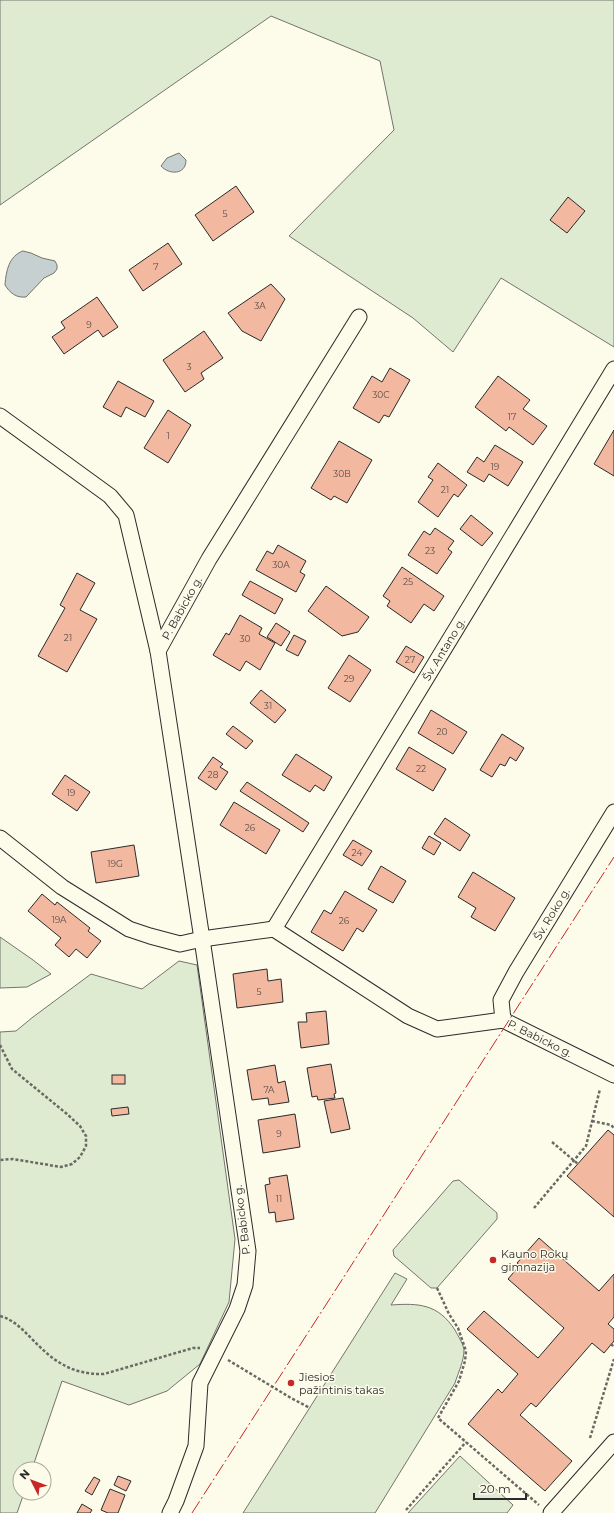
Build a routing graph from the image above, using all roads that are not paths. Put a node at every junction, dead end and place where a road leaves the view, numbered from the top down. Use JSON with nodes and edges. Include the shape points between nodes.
{"nodes":[{"id":1,"x":359,"y":317,"type":"dead end"},
{"id":2,"x":614,"y":369,"type":"edge"},
{"id":3,"x":0,"y":416,"type":"edge"},
{"id":4,"x":158,"y":651,"type":"junction"},
{"id":5,"x":614,"y":812,"type":"edge"},
{"id":6,"x":0,"y":838,"type":"edge"},
{"id":7,"x":274,"y":930,"type":"junction"},
{"id":8,"x":202,"y":939,"type":"junction"},
{"id":9,"x":503,"y":1020,"type":"junction"},
{"id":10,"x":614,"y":1075,"type":"edge"},
{"id":11,"x":614,"y":1442,"type":"edge"},
{"id":12,"x":547,"y":1510,"type":"edge"},
{"id":13,"x":170,"y":1513,"type":"edge"}],
"edges":[{"from":1,"to":4,"type":"street","name":"P. Babicko g.","via":[[209,559]]},
{"from":2,"to":7,"type":"street","name":"Šv. Antano g."},
{"from":3,"to":4,"type":"street","via":[[110,496],[126,515]]},
{"from":4,"to":8,"type":"street","name":"P. Babicko g."},
{"from":5,"to":9,"type":"street","name":"Šv. Roko g.","via":[[500,1000]]},
{"from":6,"to":8,"type":"street","via":[[62,887],[129,929],[180,944]]},
{"from":7,"to":8,"type":"street"},
{"from":7,"to":9,"type":"street","name":"P. Babicko g.","via":[[408,1016],[437,1029]]},
{"from":8,"to":13,"type":"street","name":"P. Babicko g.","via":[[248,1251],[245,1285],[237,1309],[200,1383],[196,1446]]},
{"from":9,"to":10,"type":"street","name":"P. Babicko g."},
{"from":11,"to":12,"type":"street"}]}
